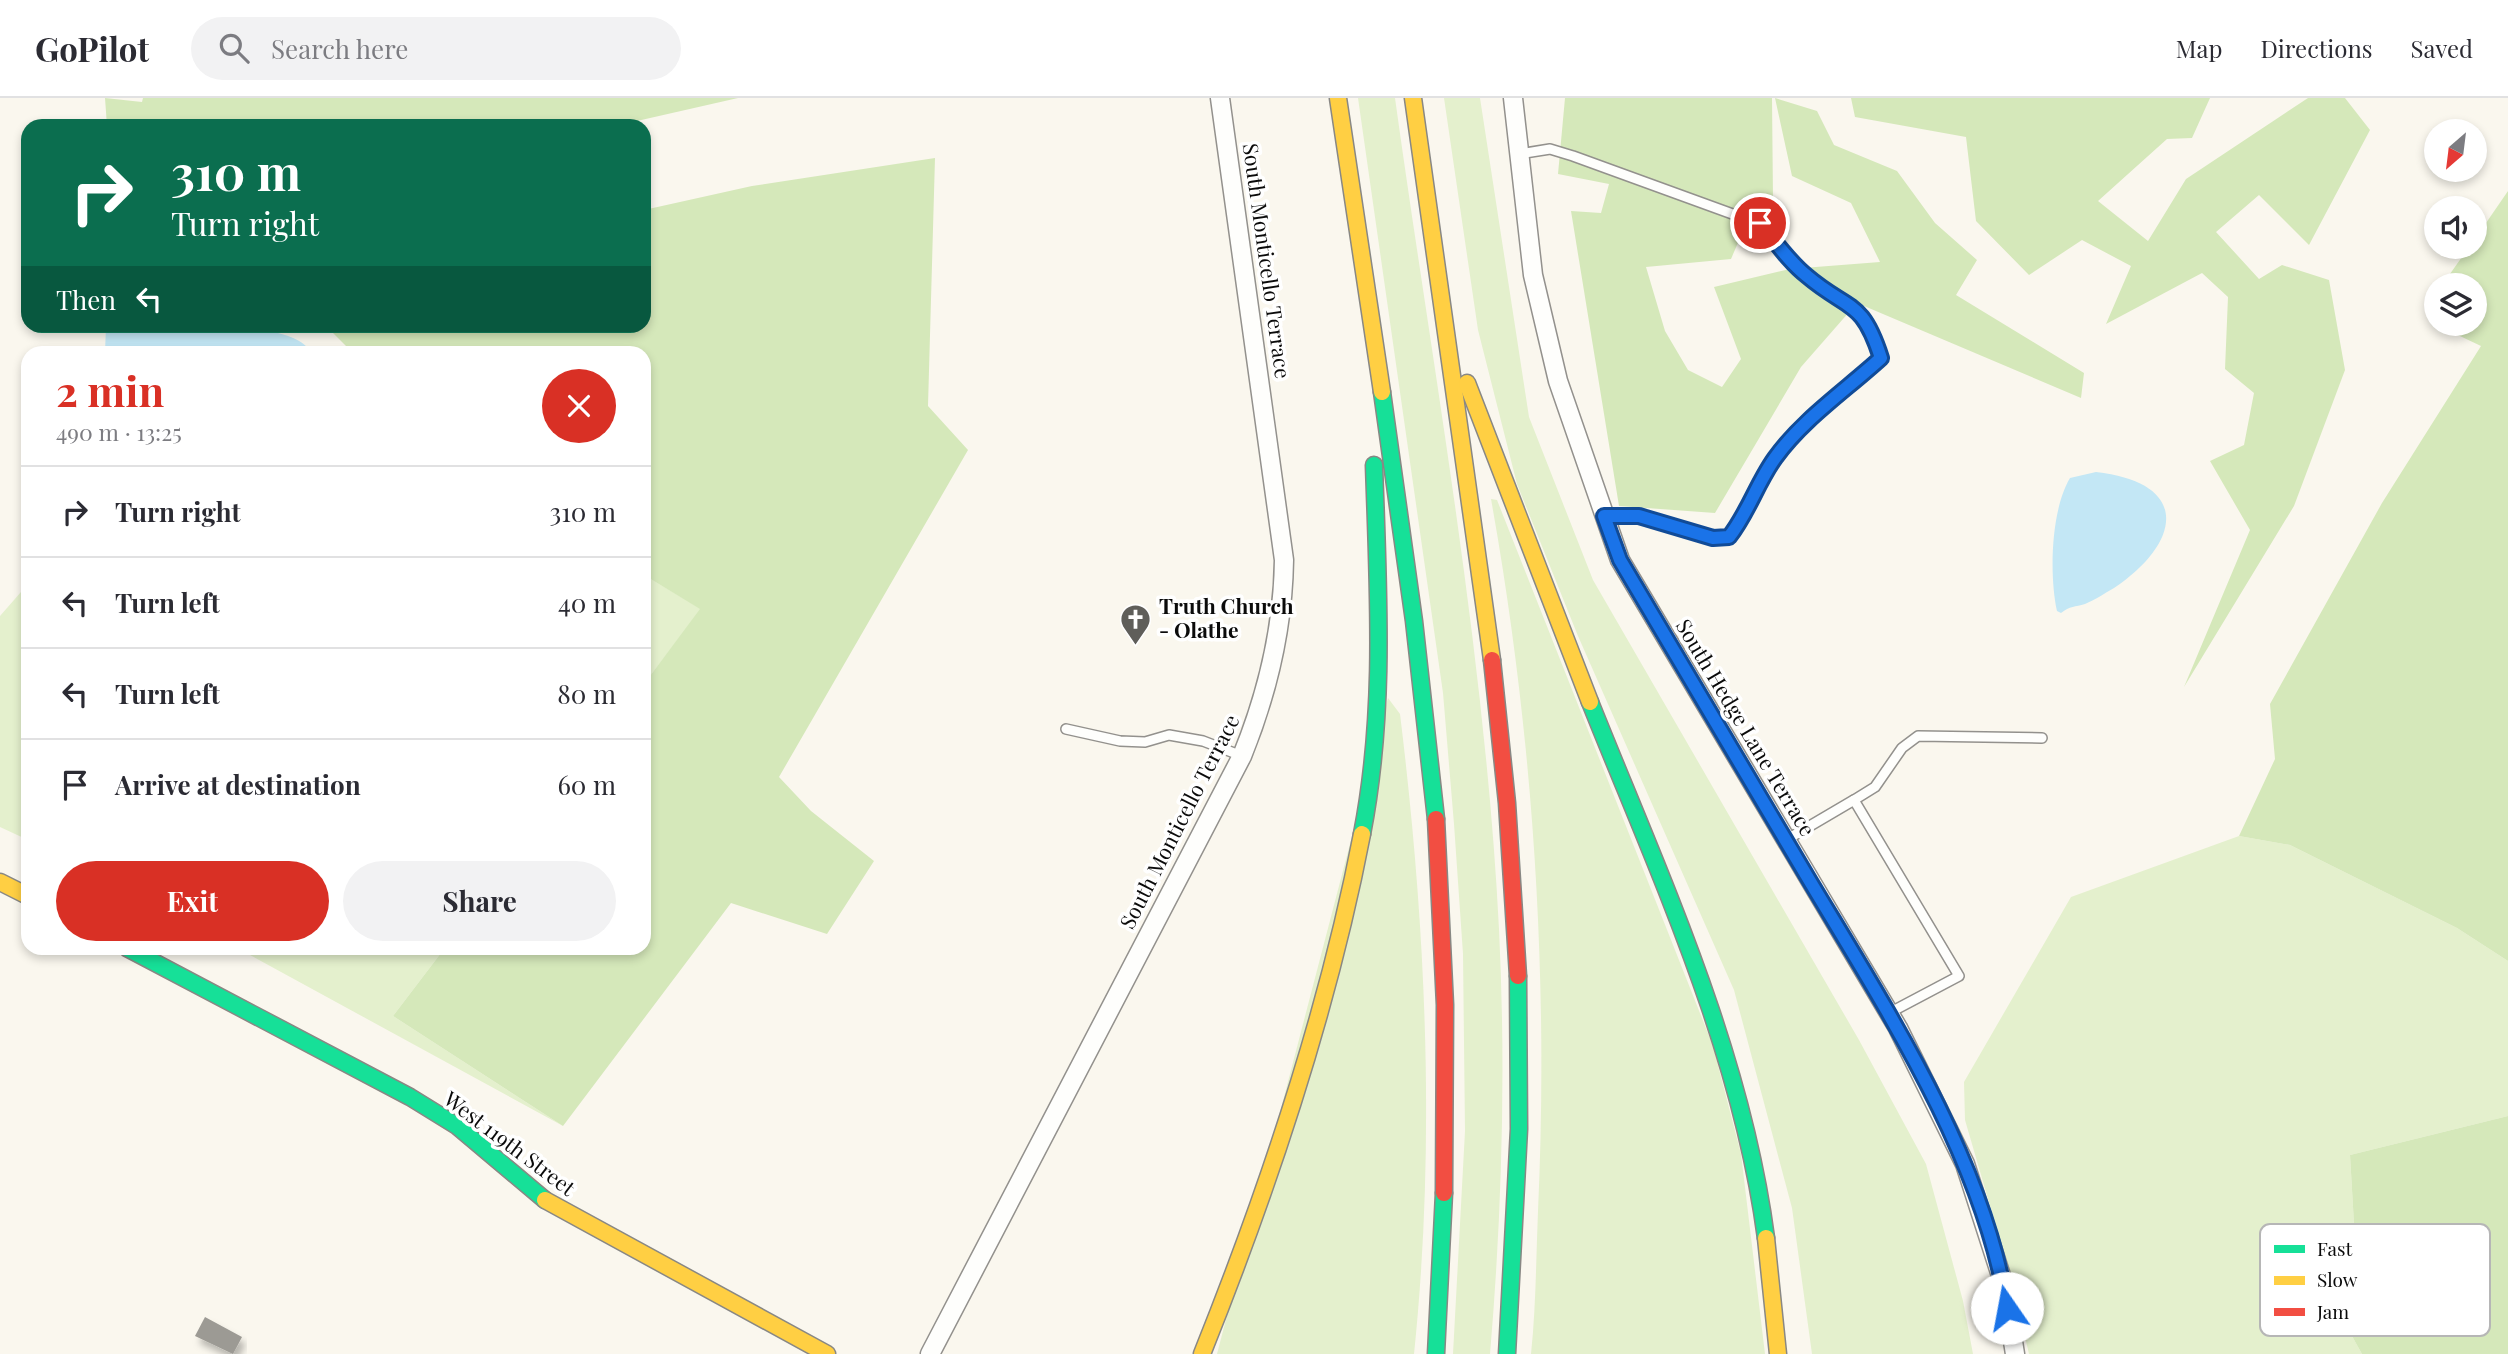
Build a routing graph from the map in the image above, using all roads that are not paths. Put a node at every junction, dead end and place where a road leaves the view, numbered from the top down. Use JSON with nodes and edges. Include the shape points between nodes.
{"nodes":[{"id":1,"x":1220,"y":98,"type":"edge"},
{"id":2,"x":1338,"y":98,"type":"edge"},
{"id":3,"x":1413,"y":98,"type":"edge"},
{"id":4,"x":1513,"y":98,"type":"edge"},
{"id":5,"x":1519,"y":154,"type":"junction"},
{"id":6,"x":1444,"y":318,"type":"junction"},
{"id":7,"x":1371,"y":326,"type":"junction"},
{"id":8,"x":1604,"y":516,"type":"junction"},
{"id":9,"x":1066,"y":729,"type":"dead end"},
{"id":10,"x":2042,"y":738,"type":"dead end"},
{"id":11,"x":1242,"y":756,"type":"junction"},
{"id":12,"x":1854,"y":800,"type":"junction"},
{"id":13,"x":1786,"y":840,"type":"junction"},
{"id":14,"x":0,"y":881,"type":"edge"},
{"id":15,"x":21,"y":892,"type":"edge"},
{"id":16,"x":140,"y":955,"type":"edge"},
{"id":17,"x":1889,"y":1013,"type":"junction"},
{"id":18,"x":827,"y":1354,"type":"edge"},
{"id":19,"x":930,"y":1354,"type":"edge"},
{"id":20,"x":1202,"y":1354,"type":"edge"},
{"id":21,"x":1436,"y":1354,"type":"edge"},
{"id":22,"x":1507,"y":1354,"type":"edge"},
{"id":23,"x":1778,"y":1354,"type":"edge"},
{"id":24,"x":2015,"y":1354,"type":"edge"}],
"edges":[{"from":1,"to":11,"type":"street","name":"South Monticello Terrace","via":[[1284,560],[1273,668]]},
{"from":2,"to":7,"type":"main road"},
{"from":3,"to":6,"type":"main road"},
{"from":4,"to":5,"type":"street","name":"South Hedge Lane Terrace"},
{"from":5,"to":8,"type":"street","name":"South Hedge Lane Terrace","via":[[1532,275],[1558,381]]},
{"from":5,"to":8,"type":"lane","via":[[1550,149],[1760,223],[1807,277],[1863,315],[1881,358],[1783,449],[1729,537],[1713,538],[1639,516]]},
{"from":6,"to":22,"type":"main road","via":[[1493,665],[1515,907],[1519,1149]]},
{"from":6,"to":23,"type":"main road","via":[[1507,494],[1695,960],[1718,1030],[1760,1198]]},
{"from":7,"to":20,"type":"main road","via":[[1379,679],[1360,856],[1329,984]]},
{"from":7,"to":21,"type":"main road","via":[[1421,679],[1442,916],[1446,1143]]},
{"from":8,"to":13,"type":"street","name":"South Hedge Lane Terrace","via":[[1620,560]]},
{"from":9,"to":11,"type":"lane","via":[[1120,741],[1145,742],[1169,735],[1203,741]]},
{"from":10,"to":12,"type":"lane","via":[[1918,736],[1902,748],[1875,787]]},
{"from":11,"to":19,"type":"street","name":"South Monticello Terrace"},
{"from":12,"to":13,"type":"lane"},
{"from":12,"to":17,"type":"lane","via":[[1959,976]]},
{"from":13,"to":17,"type":"street","name":"South Hedge Lane Terrace"},
{"from":14,"to":15,"type":"main road"},
{"from":16,"to":18,"type":"main road","name":"West 119th Street","via":[[410,1097],[457,1126],[520,1183],[559,1210]]},
{"from":17,"to":24,"type":"street","name":"South Hedge Lane Terrace","via":[[1965,1164],[2004,1285]]}]}
